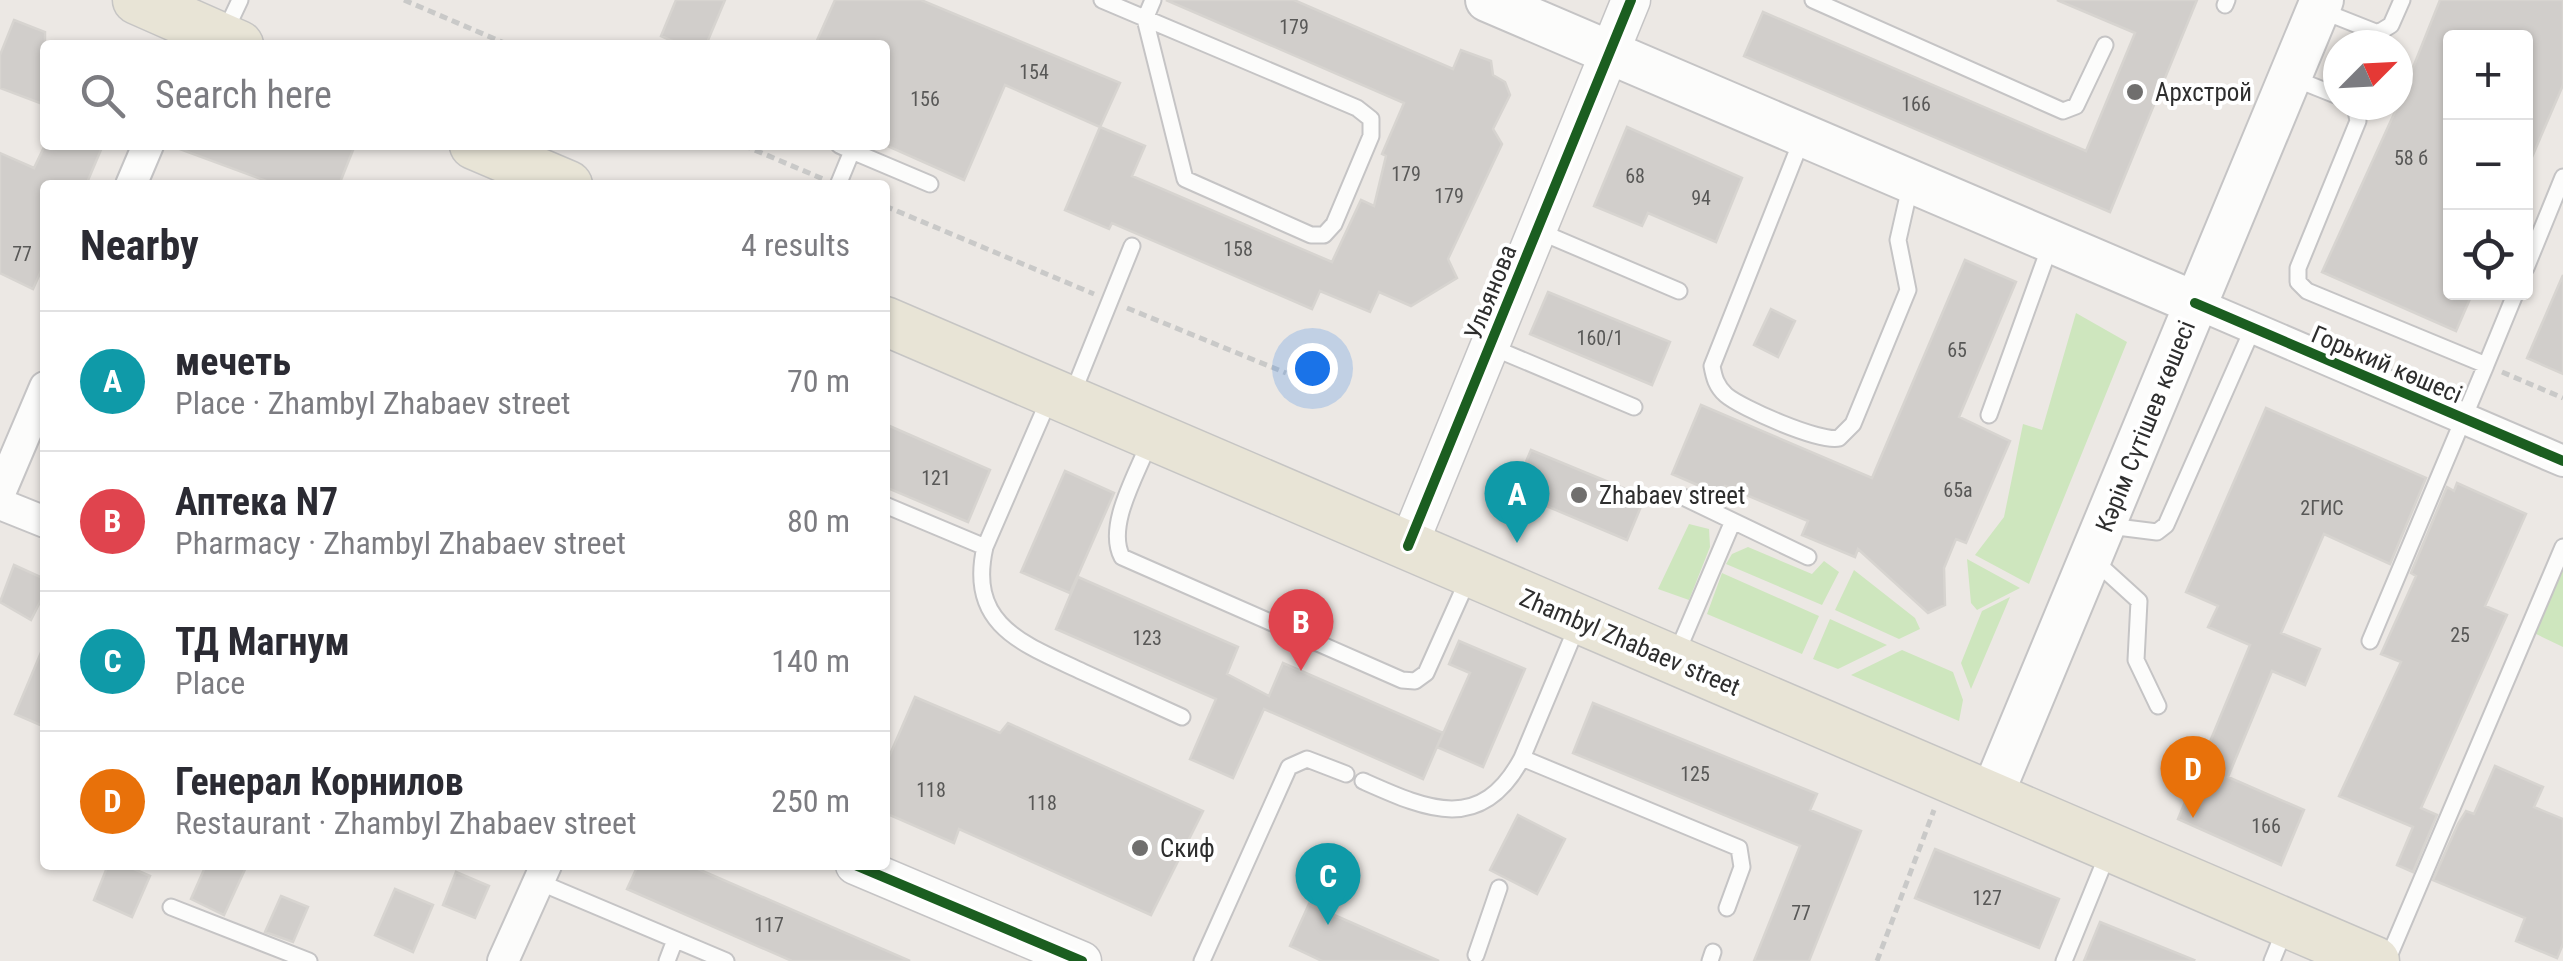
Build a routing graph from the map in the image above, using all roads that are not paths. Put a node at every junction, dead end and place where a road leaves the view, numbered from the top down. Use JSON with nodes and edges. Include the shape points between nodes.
{"nodes":[{"id":1,"x":137,"y":0,"type":"edge"},
{"id":2,"x":1102,"y":0,"type":"edge"},
{"id":3,"x":1153,"y":0,"type":"edge"},
{"id":4,"x":1487,"y":0,"type":"edge"},
{"id":5,"x":1631,"y":0,"type":"edge"},
{"id":6,"x":1813,"y":0,"type":"edge"},
{"id":7,"x":2402,"y":0,"type":"edge"},
{"id":8,"x":2320,"y":4,"type":"edge"},
{"id":9,"x":1146,"y":19,"type":"junction"},
{"id":10,"x":218,"y":31,"type":"edge"},
{"id":11,"x":2104,"y":44,"type":"dead end"},
{"id":12,"x":1609,"y":52,"type":"junction"},
{"id":13,"x":2290,"y":76,"type":"junction"},
{"id":14,"x":2323,"y":90,"type":"edge"},
{"id":15,"x":2358,"y":120,"type":"edge"},
{"id":16,"x":1803,"y":135,"type":"junction"},
{"id":17,"x":146,"y":150,"type":"edge"},
{"id":18,"x":486,"y":150,"type":"edge"},
{"id":19,"x":846,"y":150,"type":"edge"},
{"id":20,"x":851,"y":150,"type":"edge"},
{"id":21,"x":2563,"y":177,"type":"edge"},
{"id":22,"x":133,"y":180,"type":"edge"},
{"id":23,"x":556,"y":180,"type":"edge"},
{"id":24,"x":838,"y":180,"type":"edge"},
{"id":25,"x":1911,"y":182,"type":"junction"},
{"id":26,"x":930,"y":184,"type":"dead end"},
{"id":27,"x":1536,"y":230,"type":"junction"},
{"id":28,"x":2052,"y":242,"type":"junction"},
{"id":29,"x":1132,"y":246,"type":"dead end"},
{"id":30,"x":2533,"y":251,"type":"edge"},
{"id":31,"x":1679,"y":290,"type":"dead end"},
{"id":32,"x":2513,"y":300,"type":"edge"},
{"id":33,"x":2195,"y":303,"type":"junction"},
{"id":34,"x":890,"y":324,"type":"edge"},
{"id":35,"x":2253,"y":328,"type":"junction"},
{"id":36,"x":890,"y":344,"type":"edge"},
{"id":37,"x":940,"y":345,"type":"junction"},
{"id":38,"x":1489,"y":346,"type":"junction"},
{"id":39,"x":2486,"y":365,"type":"junction"},
{"id":40,"x":1060,"y":397,"type":"junction"},
{"id":41,"x":40,"y":399,"type":"edge"},
{"id":42,"x":1634,"y":406,"type":"dead end"},
{"id":43,"x":1989,"y":415,"type":"dead end"},
{"id":44,"x":2464,"y":418,"type":"junction"},
{"id":45,"x":1152,"y":436,"type":"junction"},
{"id":46,"x":2563,"y":461,"type":"edge"},
{"id":47,"x":0,"y":494,"type":"edge"},
{"id":48,"x":1683,"y":497,"type":"dead end"},
{"id":49,"x":0,"y":504,"type":"edge"},
{"id":50,"x":890,"y":507,"type":"edge"},
{"id":51,"x":40,"y":520,"type":"edge"},
{"id":52,"x":1734,"y":521,"type":"junction"},
{"id":53,"x":2098,"y":542,"type":"junction"},
{"id":54,"x":1408,"y":546,"type":"junction"},
{"id":55,"x":985,"y":548,"type":"junction"},
{"id":56,"x":2563,"y":548,"type":"edge"},
{"id":57,"x":1808,"y":556,"type":"dead end"},
{"id":58,"x":1470,"y":573,"type":"junction"},
{"id":59,"x":1580,"y":620,"type":"junction"},
{"id":60,"x":2370,"y":640,"type":"dead end"},
{"id":61,"x":1674,"y":661,"type":"junction"},
{"id":62,"x":2158,"y":706,"type":"dead end"},
{"id":63,"x":1182,"y":717,"type":"dead end"},
{"id":64,"x":1522,"y":758,"type":"junction"},
{"id":65,"x":1346,"y":774,"type":"dead end"},
{"id":66,"x":1363,"y":781,"type":"dead end"},
{"id":67,"x":1992,"y":797,"type":"junction"},
{"id":68,"x":2110,"y":849,"type":"junction"},
{"id":69,"x":867,"y":870,"type":"edge"},
{"id":70,"x":542,"y":874,"type":"edge"},
{"id":71,"x":1499,"y":888,"type":"dead end"},
{"id":72,"x":171,"y":908,"type":"dead end"},
{"id":73,"x":1726,"y":908,"type":"dead end"},
{"id":74,"x":676,"y":940,"type":"junction"},
{"id":75,"x":2279,"y":943,"type":"edge"},
{"id":76,"x":1480,"y":959,"type":"edge"},
{"id":77,"x":308,"y":961,"type":"edge"},
{"id":78,"x":503,"y":961,"type":"edge"},
{"id":79,"x":666,"y":961,"type":"edge"},
{"id":80,"x":726,"y":961,"type":"edge"},
{"id":81,"x":1082,"y":961,"type":"edge"},
{"id":82,"x":1202,"y":961,"type":"edge"},
{"id":83,"x":2064,"y":961,"type":"edge"},
{"id":84,"x":2375,"y":961,"type":"edge"},
{"id":85,"x":2388,"y":961,"type":"edge"}],
"edges":[{"from":1,"to":10,"type":"main road"},
{"from":2,"to":9,"type":"lane"},
{"from":3,"to":9,"type":"lane"},
{"from":4,"to":12,"type":"main road","name":"Горький көшесі"},
{"from":5,"to":12,"type":"street","name":"Ульянова"},
{"from":6,"to":11,"type":"lane","via":[[2063,111],[2076,106]]},
{"from":7,"to":8,"type":"lane","via":[[2387,30],[2378,34]]},
{"from":8,"to":13,"type":"main road","name":"Кәрім Сүтішев көшесі"},
{"from":9,"to":9,"type":"lane","via":[[1186,179],[1311,236],[1330,231],[1371,136],[1371,119]]},
{"from":12,"to":16,"type":"main road","name":"Горький көшесі"},
{"from":12,"to":27,"type":"street","name":"Ульянова"},
{"from":13,"to":14,"type":"lane"},
{"from":13,"to":33,"type":"main road","name":"Кәрім Сүтішев көшесі"},
{"from":15,"to":39,"type":"lane","via":[[2298,282],[2306,291]]},
{"from":16,"to":25,"type":"main road","name":"Горький көшесі"},
{"from":16,"to":25,"type":"lane","via":[[1712,366],[1725,394],[1820,438],[1840,438],[1853,424],[1908,290],[1898,240]]},
{"from":17,"to":22,"type":"street"},
{"from":18,"to":23,"type":"main road"},
{"from":19,"to":24,"type":"lane"},
{"from":20,"to":26,"type":"lane"},
{"from":21,"to":30,"type":"lane"},
{"from":25,"to":28,"type":"main road","name":"Горький көшесі"},
{"from":27,"to":31,"type":"lane"},
{"from":27,"to":38,"type":"street","name":"Ульянова"},
{"from":28,"to":33,"type":"main road","name":"Горький көшесі"},
{"from":28,"to":43,"type":"lane"},
{"from":29,"to":40,"type":"lane"},
{"from":32,"to":39,"type":"lane"},
{"from":33,"to":35,"type":"street","name":"Горький көшесі"},
{"from":33,"to":53,"type":"main road","name":"Кәрім Сүтішев көшесі"},
{"from":34,"to":37,"type":"main road","name":"Zhambyl Zhabaev street"},
{"from":35,"to":44,"type":"street","name":"Горький көшесі"},
{"from":35,"to":53,"type":"lane","via":[[2166,525]]},
{"from":36,"to":37,"type":"main road"},
{"from":37,"to":40,"type":"main road","name":"Zhambyl Zhabaev street"},
{"from":38,"to":42,"type":"lane"},
{"from":38,"to":54,"type":"street","name":"Ульянова"},
{"from":39,"to":44,"type":"lane"},
{"from":40,"to":45,"type":"main road","name":"Zhambyl Zhabaev street"},
{"from":40,"to":55,"type":"lane"},
{"from":41,"to":47,"type":"street"},
{"from":44,"to":46,"type":"street","name":"Горький көшесі"},
{"from":44,"to":60,"type":"lane"},
{"from":45,"to":54,"type":"main road","name":"Zhambyl Zhabaev street"},
{"from":45,"to":58,"type":"lane","via":[[1118,525],[1122,557],[1384,672],[1408,681],[1426,673]]},
{"from":48,"to":52,"type":"lane"},
{"from":49,"to":51,"type":"street"},
{"from":50,"to":55,"type":"lane"},
{"from":52,"to":57,"type":"lane"},
{"from":52,"to":61,"type":"lane"},
{"from":53,"to":62,"type":"lane","via":[[2140,601],[2136,660]]},
{"from":53,"to":67,"type":"main road","name":"Кәрім Сүтішев көшесі"},
{"from":54,"to":58,"type":"main road","name":"Zhambyl Zhabaev street"},
{"from":55,"to":63,"type":"lane","via":[[980,584],[986,606],[1011,636]]},
{"from":56,"to":85,"type":"lane"},
{"from":58,"to":59,"type":"main road","name":"Zhambyl Zhabaev street"},
{"from":59,"to":61,"type":"main road","name":"Zhambyl Zhabaev street"},
{"from":59,"to":64,"type":"lane"},
{"from":61,"to":67,"type":"main road","name":"Zhambyl Zhabaev street"},
{"from":64,"to":66,"type":"lane","via":[[1503,786],[1447,811]]},
{"from":64,"to":73,"type":"lane","via":[[1739,848],[1742,867]]},
{"from":65,"to":82,"type":"lane","via":[[1307,759],[1289,766]]},
{"from":67,"to":68,"type":"main road","name":"Zhambyl Zhabaev street"},
{"from":68,"to":75,"type":"main road","name":"Zhambyl Zhabaev street"},
{"from":68,"to":83,"type":"lane"},
{"from":69,"to":81,"type":"street"},
{"from":70,"to":74,"type":"lane"},
{"from":70,"to":78,"type":"street"},
{"from":71,"to":76,"type":"lane"},
{"from":72,"to":77,"type":"lane"},
{"from":74,"to":79,"type":"lane"},
{"from":74,"to":80,"type":"lane"},
{"from":75,"to":84,"type":"main road","name":"Zhambyl Zhabaev street"}]}
